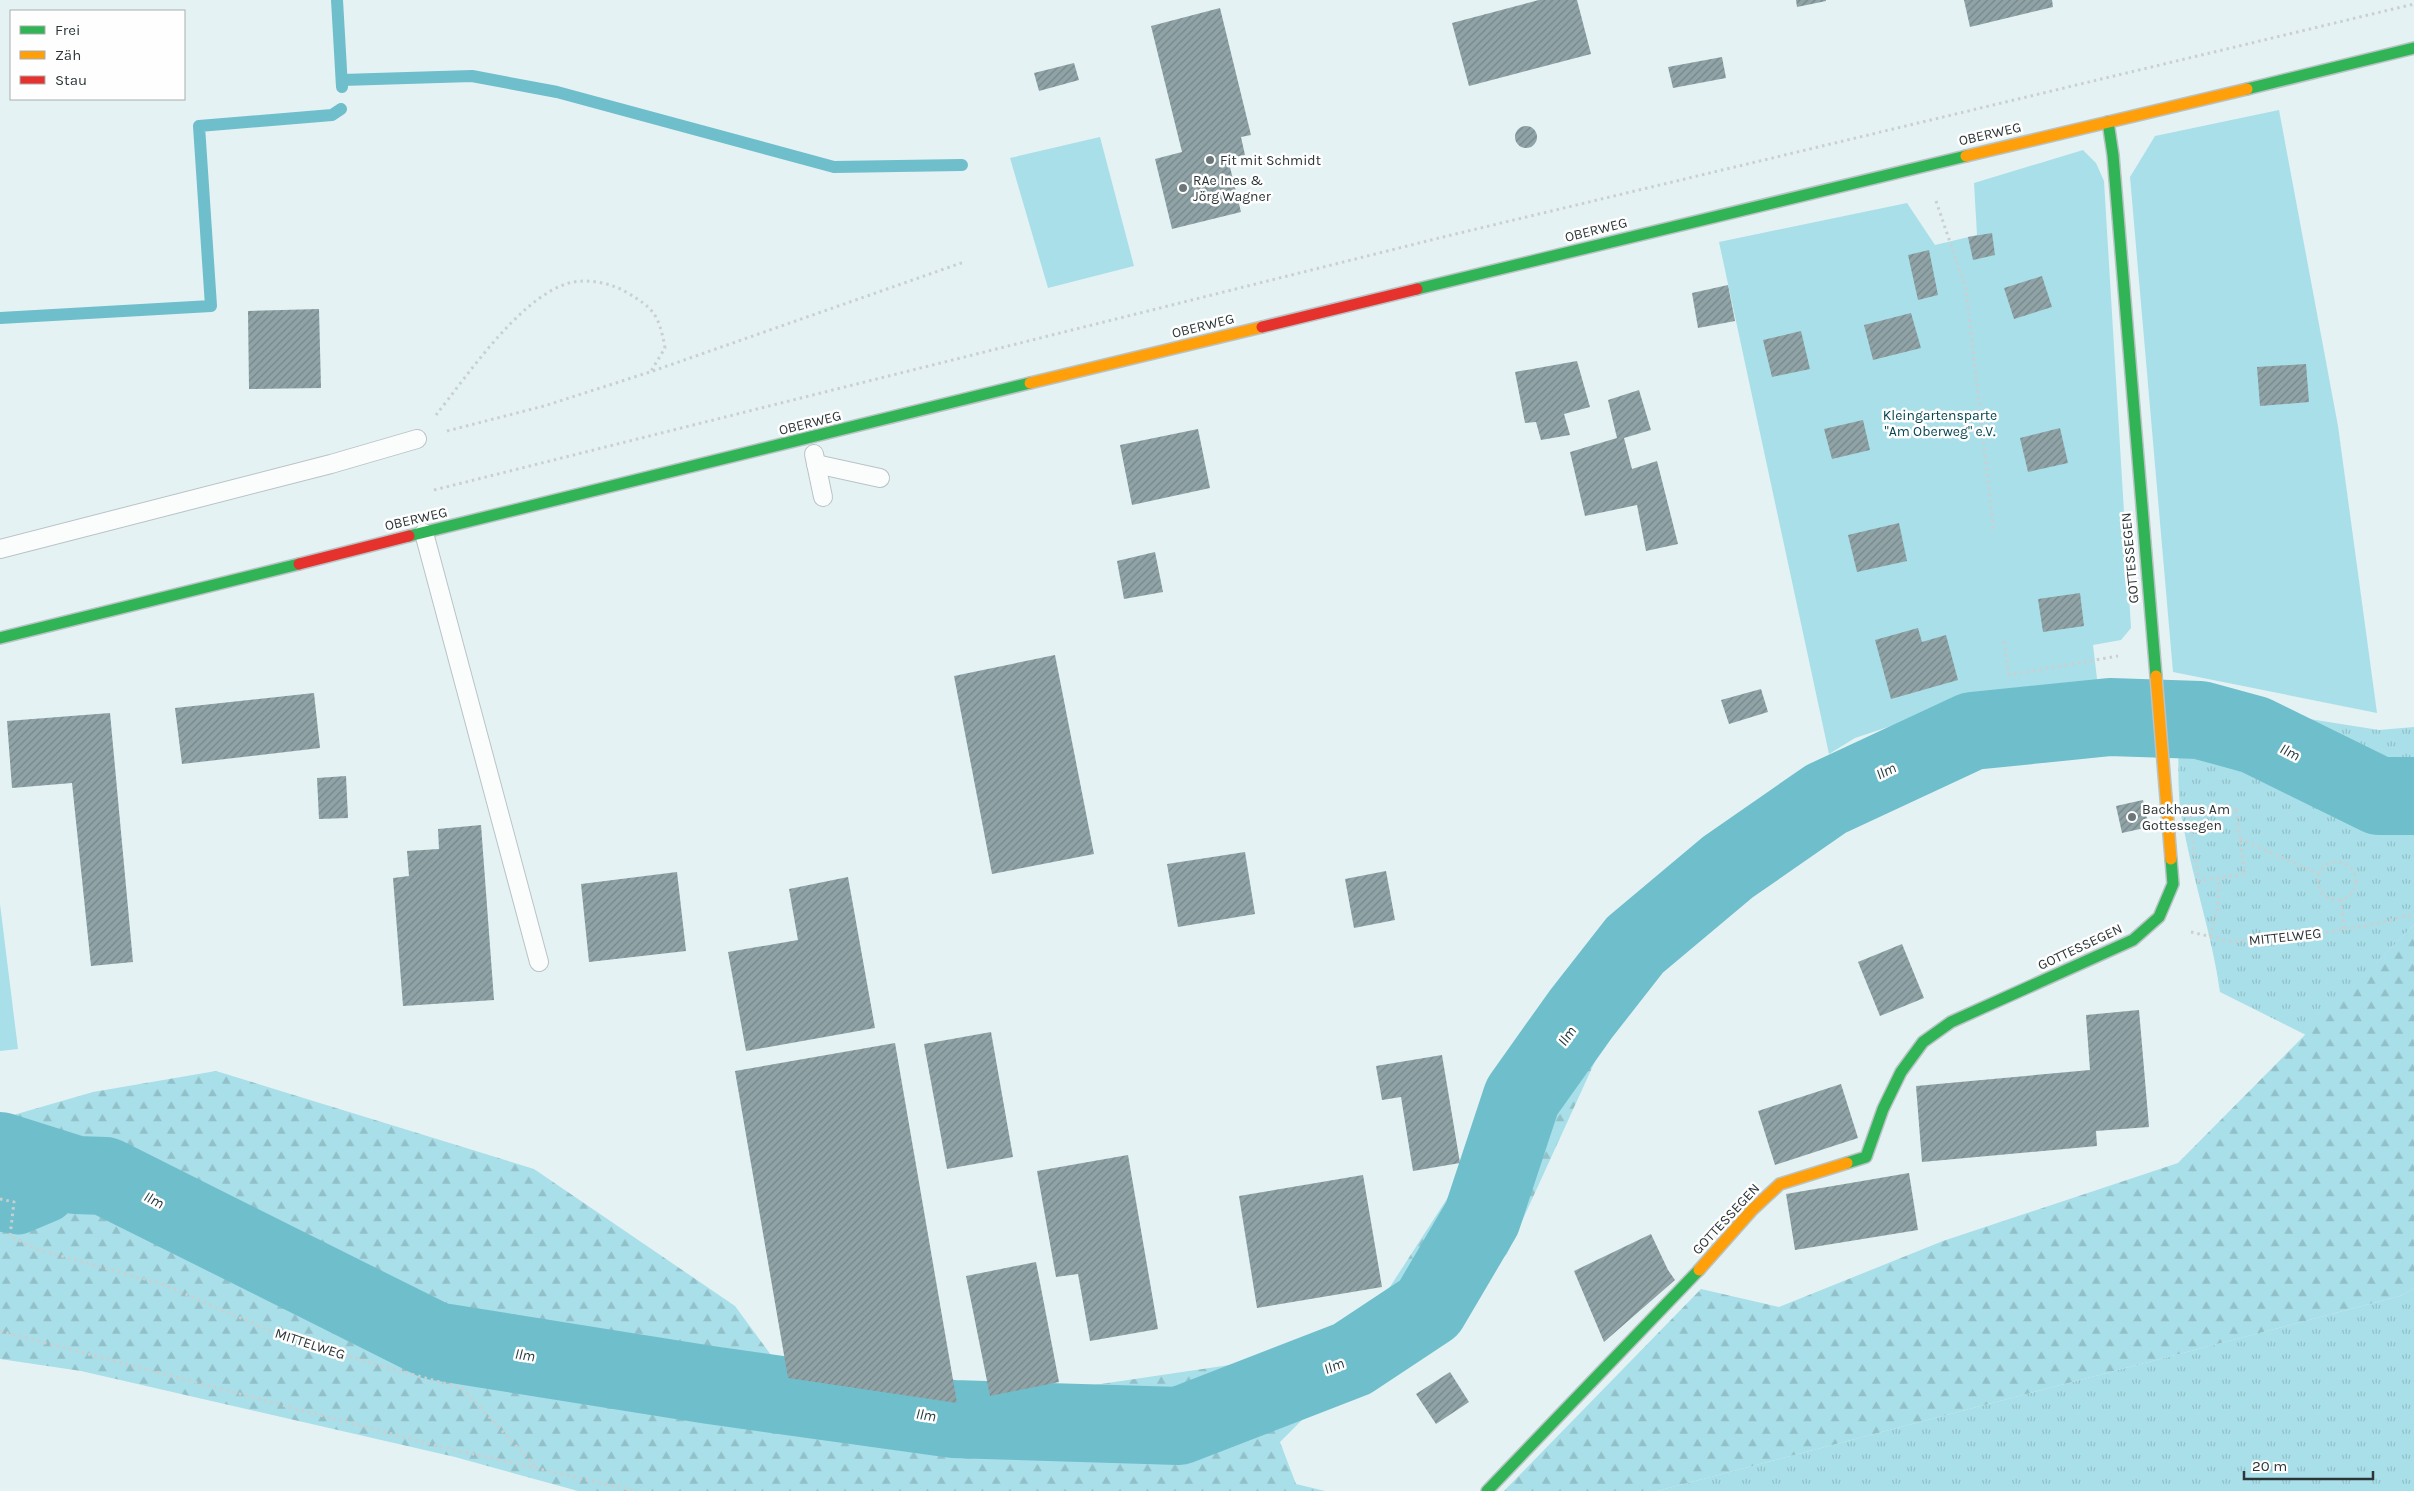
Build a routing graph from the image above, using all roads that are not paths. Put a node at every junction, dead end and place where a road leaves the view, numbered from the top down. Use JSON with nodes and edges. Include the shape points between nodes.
{"nodes":[{"id":1,"x":2414,"y":48,"type":"edge"},
{"id":2,"x":2108,"y":122,"type":"junction"},
{"id":3,"x":812,"y":438,"type":"junction"},
{"id":4,"x":417,"y":439,"type":"road end"},
{"id":5,"x":816,"y":464,"type":"junction"},
{"id":6,"x":880,"y":478,"type":"dead end"},
{"id":7,"x":823,"y":497,"type":"dead end"},
{"id":8,"x":424,"y":533,"type":"junction"},
{"id":9,"x":0,"y":549,"type":"edge"},
{"id":10,"x":0,"y":638,"type":"edge"},
{"id":11,"x":539,"y":962,"type":"dead end"},
{"id":12,"x":1487,"y":1491,"type":"edge"}],
"edges":[{"from":1,"to":2,"type":"street","name":"OBERWEG"},
{"from":2,"to":3,"type":"street","name":"OBERWEG"},
{"from":2,"to":12,"type":"street","name":"GOTTESSEGEN","via":[[2152,650],[2166,774],[2173,884],[2159,917],[2133,940],[1951,1022],[1923,1042],[1901,1072],[1866,1157],[1780,1184]]},
{"from":3,"to":5,"type":"lane"},
{"from":3,"to":8,"type":"street","name":"OBERWEG"},
{"from":4,"to":9,"type":"lane"},
{"from":5,"to":6,"type":"lane"},
{"from":5,"to":7,"type":"lane"},
{"from":8,"to":10,"type":"street","name":"OBERWEG"},
{"from":8,"to":11,"type":"lane"}]}
